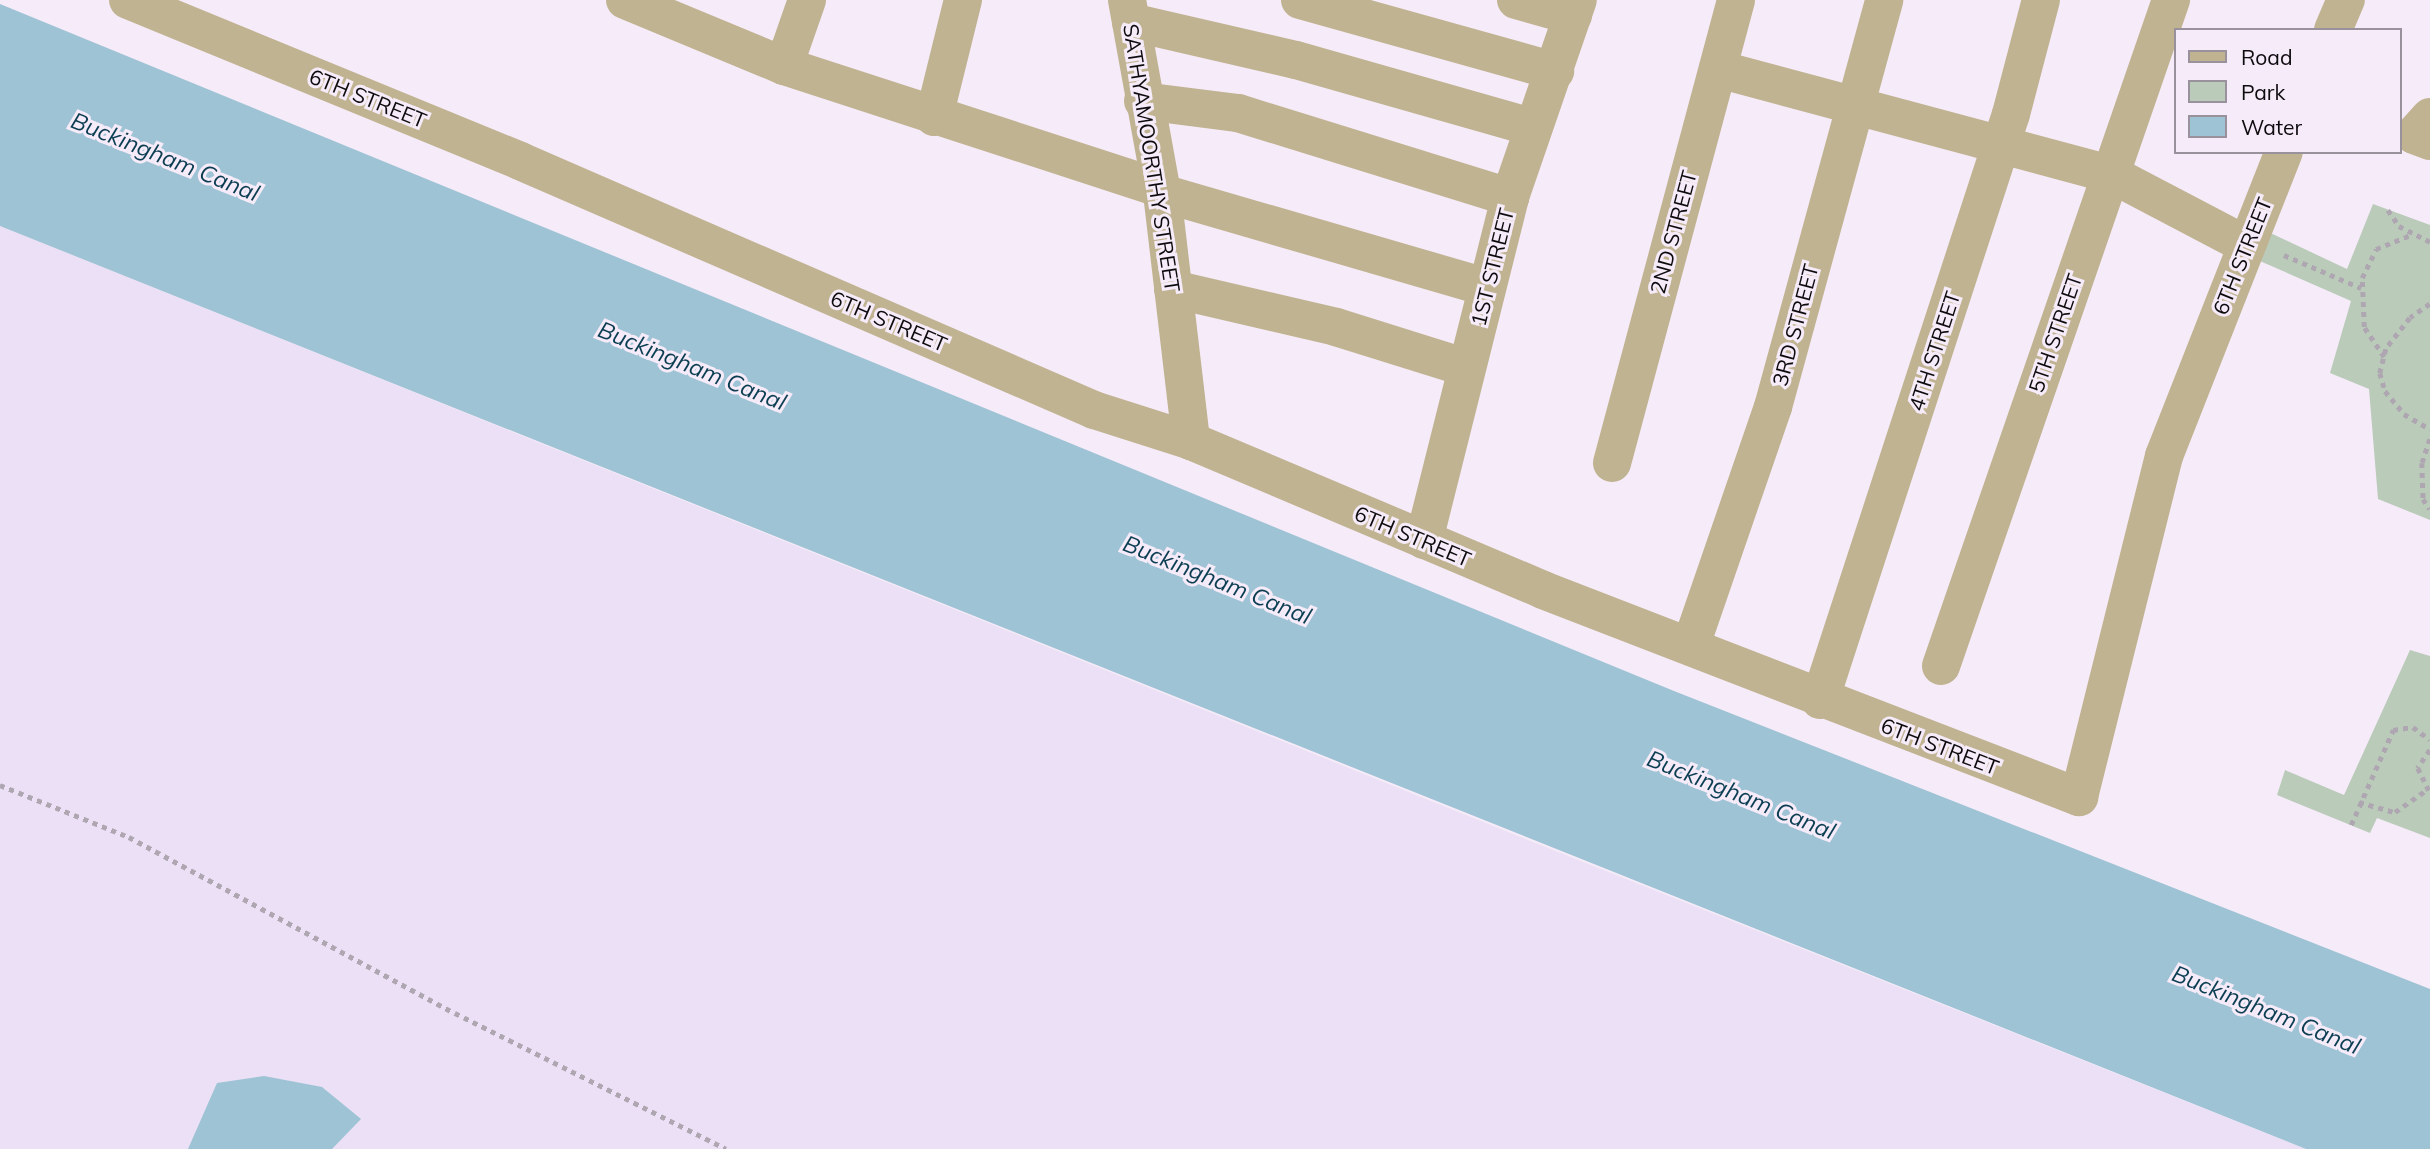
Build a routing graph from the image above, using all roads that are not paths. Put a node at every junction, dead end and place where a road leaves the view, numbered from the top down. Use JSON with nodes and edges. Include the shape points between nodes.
{"nodes":[{"id":1,"x":128,"y":0,"type":"edge"},
{"id":2,"x":807,"y":0,"type":"edge"},
{"id":3,"x":963,"y":0,"type":"edge"},
{"id":4,"x":1300,"y":0,"type":"edge"},
{"id":5,"x":1516,"y":0,"type":"edge"},
{"id":6,"x":1736,"y":0,"type":"edge"},
{"id":7,"x":1884,"y":0,"type":"edge"},
{"id":8,"x":2041,"y":0,"type":"edge"},
{"id":9,"x":2171,"y":0,"type":"edge"},
{"id":10,"x":2346,"y":0,"type":"edge"},
{"id":11,"x":631,"y":1,"type":"edge"},
{"id":12,"x":1576,"y":8,"type":"edge"},
{"id":13,"x":1129,"y":11,"type":"edge"},
{"id":14,"x":2334,"y":28,"type":"edge"},
{"id":15,"x":784,"y":66,"type":"junction"},
{"id":16,"x":1718,"y":69,"type":"junction"},
{"id":17,"x":1555,"y":71,"type":"junction"},
{"id":18,"x":1143,"y":101,"type":"junction"},
{"id":19,"x":1855,"y":106,"type":"junction"},
{"id":20,"x":934,"y":117,"type":"junction"},
{"id":21,"x":2430,"y":117,"type":"edge"},
{"id":22,"x":1531,"y":127,"type":"junction"},
{"id":23,"x":2430,"y":141,"type":"edge"},
{"id":24,"x":2000,"y":146,"type":"junction"},
{"id":25,"x":2283,"y":154,"type":"edge"},
{"id":26,"x":2111,"y":174,"type":"junction"},
{"id":27,"x":1159,"y":190,"type":"junction"},
{"id":28,"x":1510,"y":197,"type":"junction"},
{"id":29,"x":2259,"y":247,"type":"junction"},
{"id":30,"x":1485,"y":287,"type":"junction"},
{"id":31,"x":1173,"y":289,"type":"junction"},
{"id":32,"x":1467,"y":368,"type":"junction"},
{"id":33,"x":1191,"y":441,"type":"junction"},
{"id":34,"x":1612,"y":463,"type":"dead end"},
{"id":35,"x":1423,"y":540,"type":"junction"},
{"id":36,"x":1691,"y":645,"type":"junction"},
{"id":37,"x":1941,"y":666,"type":"dead end"},
{"id":38,"x":1820,"y":700,"type":"junction"}],
"edges":[{"from":1,"to":33,"type":"street","name":"6TH STREET","via":[[520,161],[1094,410]]},
{"from":2,"to":15,"type":"street"},
{"from":3,"to":20,"type":"street"},
{"from":4,"to":17,"type":"street"},
{"from":5,"to":12,"type":"street"},
{"from":6,"to":16,"type":"street","name":"2ND STREET"},
{"from":7,"to":19,"type":"street","name":"3RD STREET"},
{"from":8,"to":24,"type":"street","name":"4TH STREET"},
{"from":9,"to":26,"type":"street","name":"5TH STREET"},
{"from":10,"to":14,"type":"street"},
{"from":11,"to":15,"type":"street"},
{"from":12,"to":17,"type":"street","name":"1ST STREET"},
{"from":13,"to":18,"type":"street","name":"SATHYAMOORTHY STREET"},
{"from":13,"to":22,"type":"street"},
{"from":15,"to":20,"type":"street"},
{"from":16,"to":19,"type":"street"},
{"from":16,"to":34,"type":"street","name":"2ND STREET"},
{"from":17,"to":22,"type":"street","name":"1ST STREET"},
{"from":18,"to":27,"type":"street","name":"SATHYAMOORTHY STREET"},
{"from":18,"to":28,"type":"street","via":[[1238,113]]},
{"from":19,"to":24,"type":"street"},
{"from":19,"to":36,"type":"street","name":"3RD STREET","via":[[1773,407]]},
{"from":20,"to":27,"type":"street"},
{"from":21,"to":23,"type":"street","via":[[2414,135]]},
{"from":22,"to":28,"type":"street","name":"1ST STREET"},
{"from":24,"to":26,"type":"street"},
{"from":24,"to":38,"type":"street","name":"4TH STREET"},
{"from":25,"to":29,"type":"street","name":"6TH STREET"},
{"from":26,"to":29,"type":"street"},
{"from":26,"to":37,"type":"street","name":"5TH STREET"},
{"from":27,"to":30,"type":"street"},
{"from":27,"to":31,"type":"street","name":"SATHYAMOORTHY STREET"},
{"from":28,"to":30,"type":"street","name":"1ST STREET"},
{"from":29,"to":38,"type":"street","name":"6TH STREET","via":[[2164,456],[2079,797]]},
{"from":30,"to":32,"type":"street","name":"1ST STREET"},
{"from":31,"to":32,"type":"street","via":[[1336,327]]},
{"from":31,"to":33,"type":"street","name":"SATHYAMOORTHY STREET"},
{"from":32,"to":35,"type":"street","name":"1ST STREET"},
{"from":33,"to":35,"type":"street","name":"6TH STREET"},
{"from":35,"to":36,"type":"street","name":"6TH STREET"},
{"from":36,"to":38,"type":"street","name":"6TH STREET"}]}
